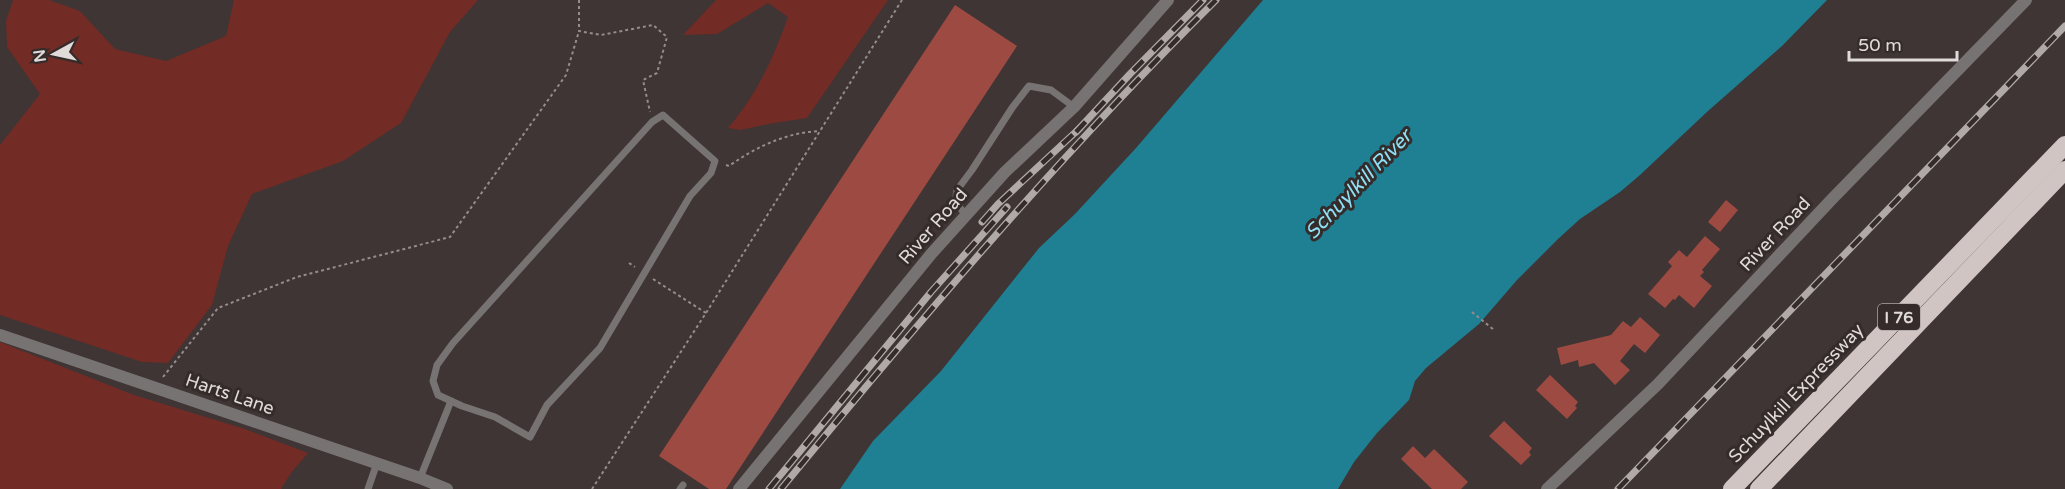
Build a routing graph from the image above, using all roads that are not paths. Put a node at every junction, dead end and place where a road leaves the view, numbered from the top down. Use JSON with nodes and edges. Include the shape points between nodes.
{"nodes":[{"id":1,"x":1168,"y":0,"type":"edge"},
{"id":2,"x":2026,"y":0,"type":"edge"},
{"id":3,"x":1074,"y":107,"type":"junction"},
{"id":4,"x":2065,"y":145,"type":"edge"},
{"id":5,"x":2065,"y":170,"type":"edge"},
{"id":6,"x":966,"y":215,"type":"junction"},
{"id":7,"x":0,"y":335,"type":"edge"},
{"id":8,"x":451,"y":401,"type":"junction"},
{"id":9,"x":377,"y":463,"type":"junction"},
{"id":10,"x":420,"y":477,"type":"junction"},
{"id":11,"x":368,"y":489,"type":"edge"},
{"id":12,"x":447,"y":489,"type":"edge"},
{"id":13,"x":739,"y":489,"type":"edge"},
{"id":14,"x":1547,"y":489,"type":"edge"},
{"id":15,"x":1732,"y":489,"type":"edge"},
{"id":16,"x":1759,"y":489,"type":"edge"}],
"edges":[{"from":1,"to":3,"type":"street","name":"River Road"},
{"from":2,"to":14,"type":"street","name":"River Road","via":[[1665,376]]},
{"from":3,"to":6,"type":"street","name":"River Road"},
{"from":3,"to":6,"type":"lane","via":[[1051,90],[1029,86],[957,190],[955,202]]},
{"from":4,"to":15,"type":"highway","name":"Schuylkill Expressway","number":"I 76"},
{"from":5,"to":16,"type":"highway","number":"I 76"},
{"from":6,"to":13,"type":"street","name":"River Road"},
{"from":7,"to":9,"type":"street","name":"Harts Lane"},
{"from":8,"to":8,"type":"lane","via":[[438,395],[433,381],[437,365],[652,122],[663,115],[714,161],[711,173],[690,196],[600,348],[547,405],[530,437],[495,417]]},
{"from":8,"to":10,"type":"lane"},
{"from":9,"to":10,"type":"street","name":"Harts Lane"},
{"from":9,"to":11,"type":"lane"},
{"from":10,"to":12,"type":"street","name":"Harts Lane"}]}
